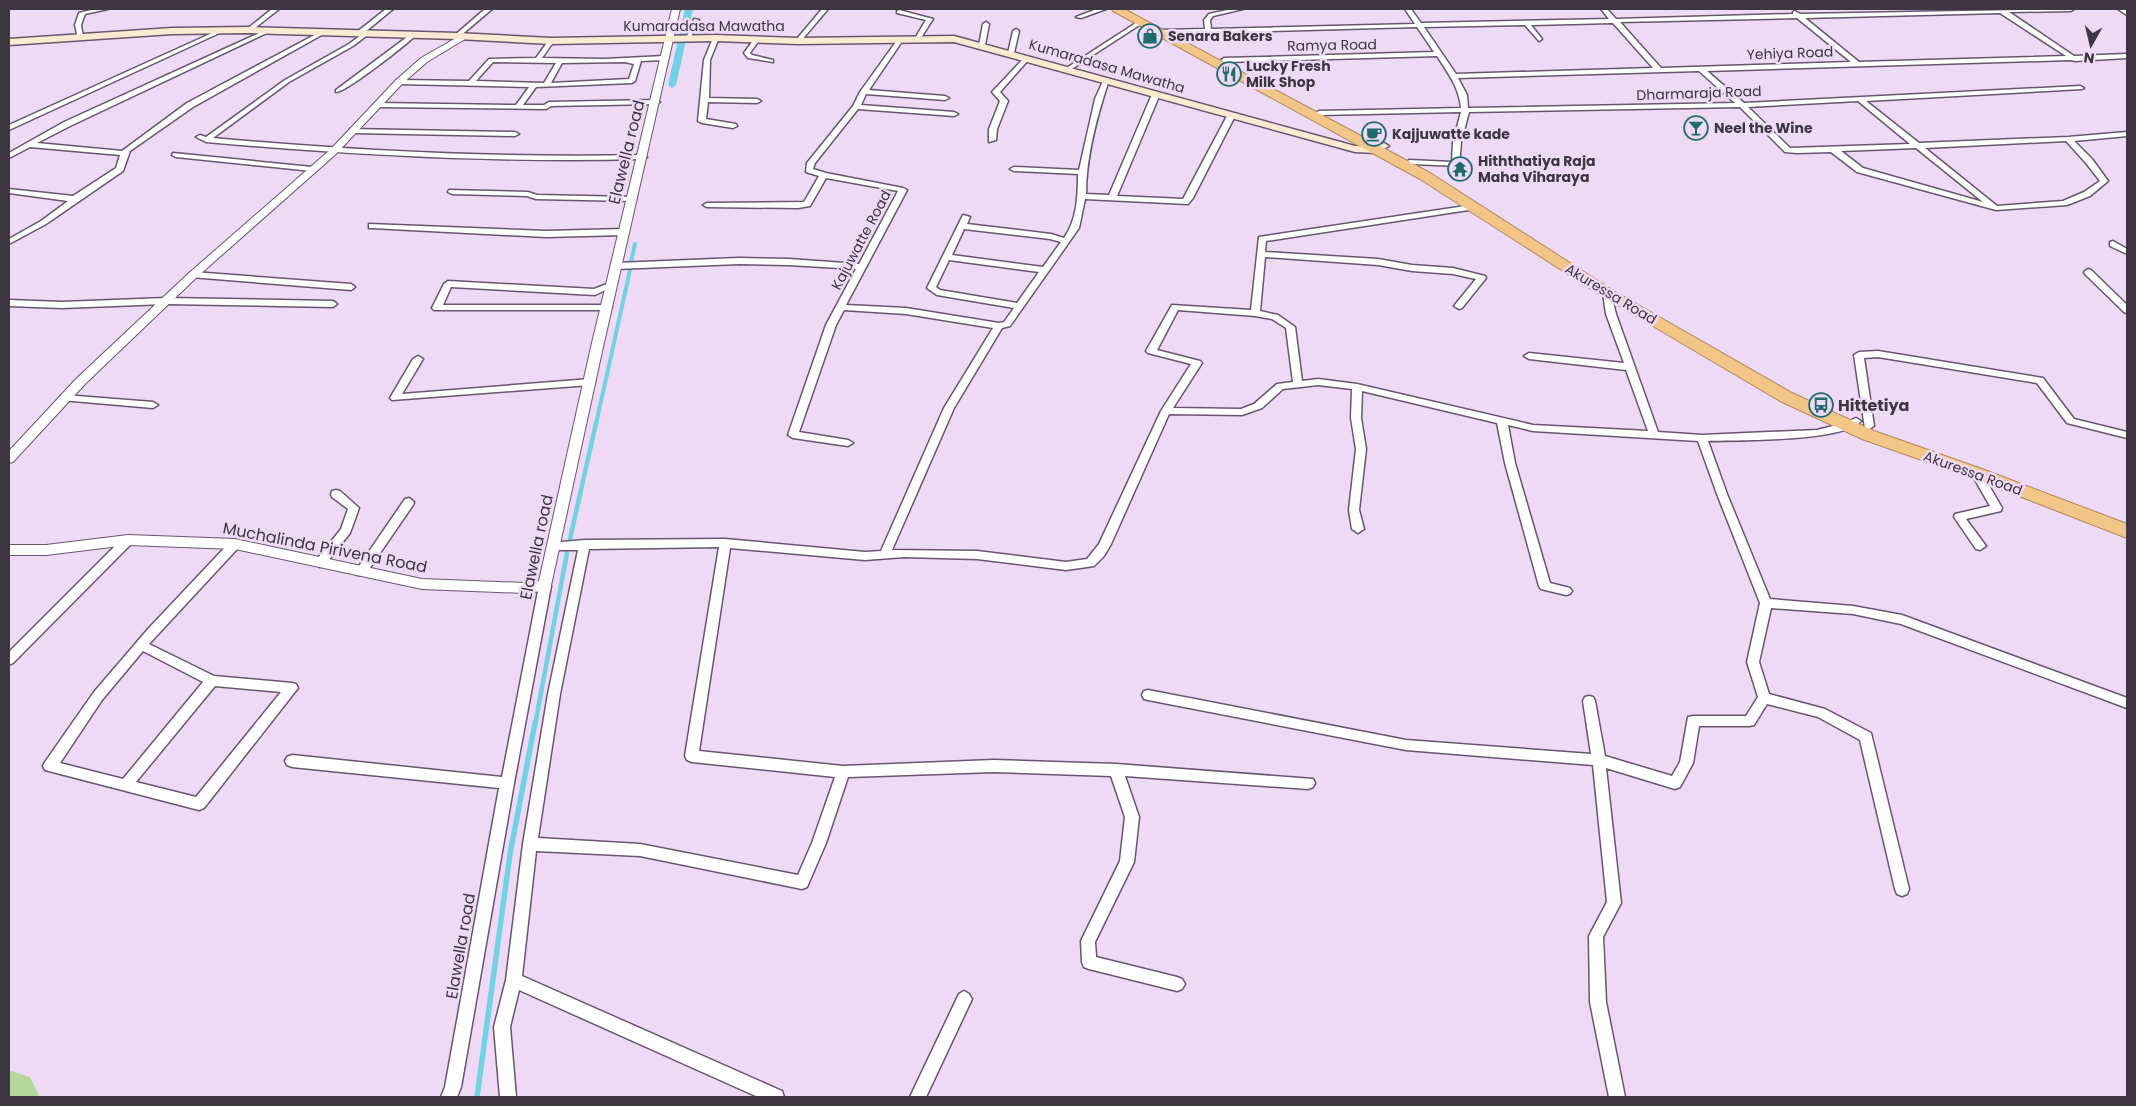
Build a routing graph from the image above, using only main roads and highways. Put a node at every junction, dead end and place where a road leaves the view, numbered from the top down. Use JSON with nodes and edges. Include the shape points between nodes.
{"nodes":[{"id":1,"x":1117,"y":9,"type":"edge"},
{"id":2,"x":1129,"y":9,"type":"edge"},
{"id":3,"x":1173,"y":33,"type":"junction"},
{"id":4,"x":9,"y":42,"type":"edge"},
{"id":5,"x":1380,"y":148,"type":"junction"},
{"id":6,"x":1537,"y":245,"type":"junction"},
{"id":7,"x":1858,"y":425,"type":"junction"},
{"id":8,"x":2127,"y":521,"type":"edge"},
{"id":9,"x":2127,"y":531,"type":"edge"}],
"edges":[{"from":1,"to":3,"type":"highway","name":"Akuressa Road"},
{"from":2,"to":3,"type":"highway","name":"Akuressa Road"},
{"from":3,"to":5,"type":"highway","name":"Akuressa Road"},
{"from":3,"to":5,"type":"highway","name":"Akuressa Road"},
{"from":4,"to":5,"type":"main road","name":"Kumaradasa Mawatha","via":[[223,30],[551,41],[954,39],[1355,149]]},
{"from":5,"to":6,"type":"highway","name":"Akuressa Road"},
{"from":5,"to":6,"type":"highway","name":"Akuressa Road","via":[[1458,189]]},
{"from":6,"to":7,"type":"highway","name":"Akuressa Road","via":[[1761,374]]},
{"from":6,"to":7,"type":"highway","name":"Akuressa Road","via":[[1607,293],[1770,389]]},
{"from":7,"to":8,"type":"highway","name":"Akuressa Road","via":[[1976,463]]},
{"from":7,"to":9,"type":"highway","name":"Akuressa Road","via":[[1893,444]]}]}
